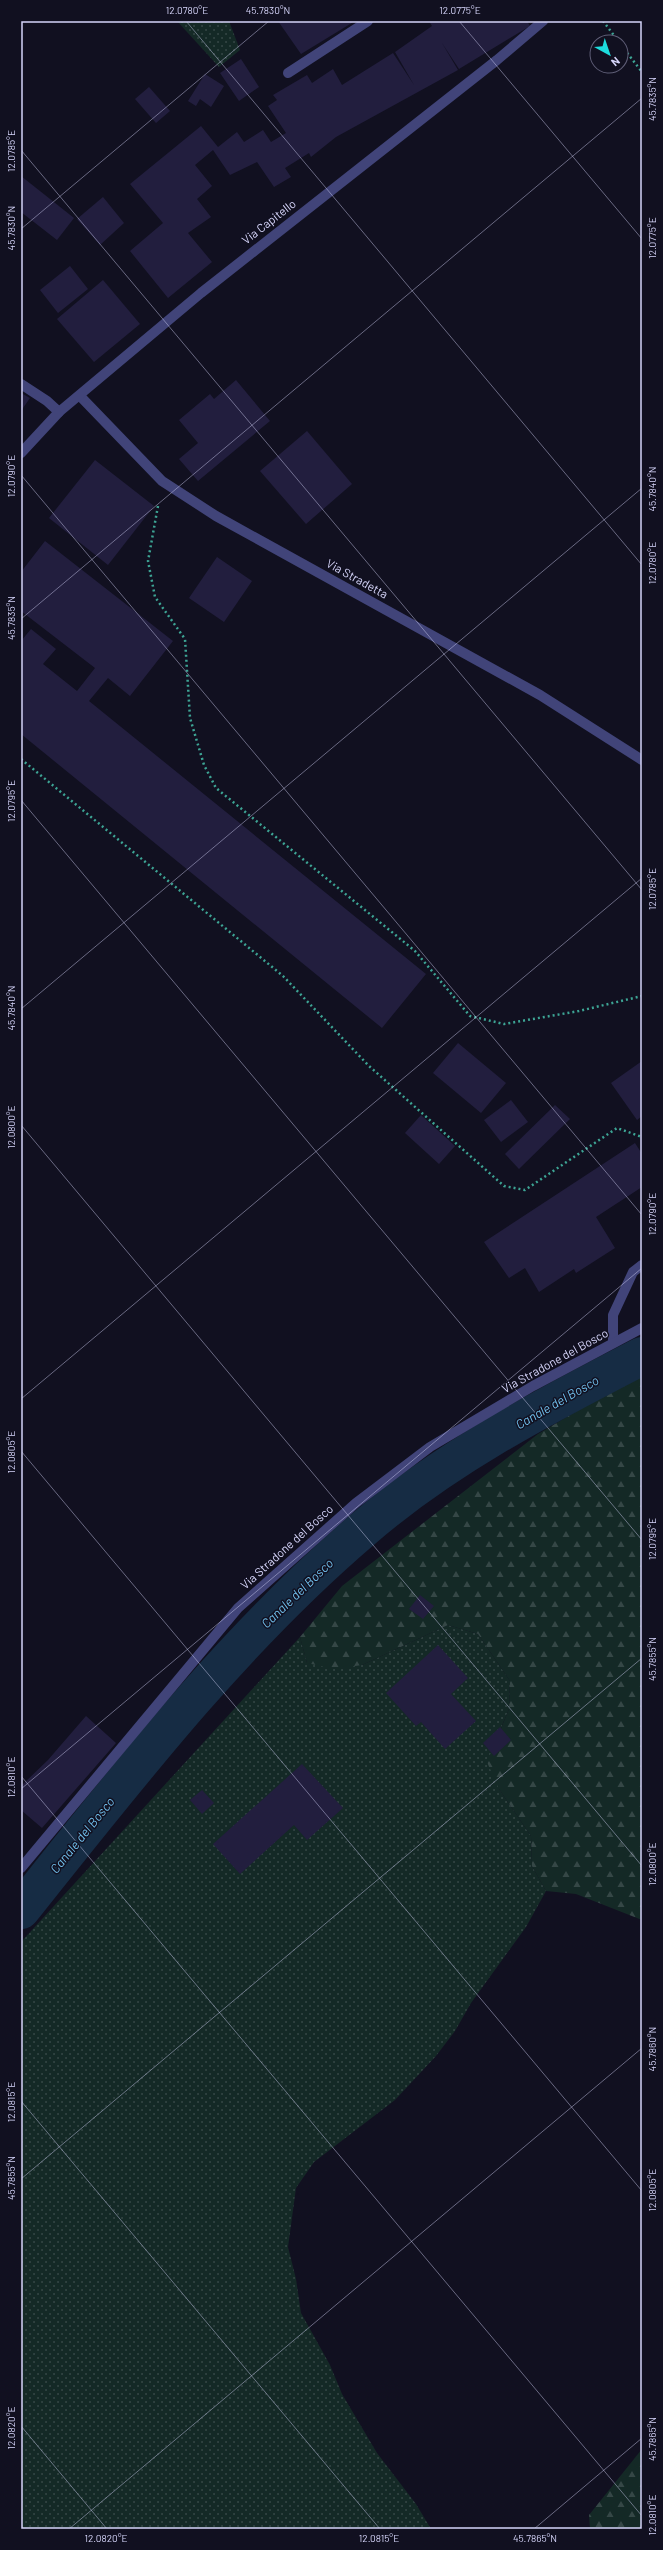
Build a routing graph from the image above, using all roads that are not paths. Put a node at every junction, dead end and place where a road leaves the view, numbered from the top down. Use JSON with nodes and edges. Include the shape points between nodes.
{"nodes":[{"id":1,"x":368,"y":21,"type":"edge"},
{"id":2,"x":542,"y":21,"type":"edge"},
{"id":3,"x":288,"y":73,"type":"dead end"},
{"id":4,"x":21,"y":384,"type":"edge"},
{"id":5,"x":80,"y":396,"type":"junction"},
{"id":6,"x":59,"y":412,"type":"junction"},
{"id":7,"x":21,"y":452,"type":"edge"},
{"id":8,"x":642,"y":760,"type":"edge"},
{"id":9,"x":642,"y":1265,"type":"edge"},
{"id":10,"x":642,"y":1328,"type":"edge"},
{"id":11,"x":613,"y":1343,"type":"junction"},
{"id":12,"x":21,"y":1868,"type":"edge"}],
"edges":[{"from":1,"to":3,"type":"street"},
{"from":2,"to":5,"type":"street","name":"Via Capitello","via":[[201,293]]},
{"from":4,"to":6,"type":"street"},
{"from":5,"to":6,"type":"street","name":"Via Capitello"},
{"from":5,"to":8,"type":"street","name":"Via Stradetta","via":[[162,481],[216,516],[540,695]]},
{"from":6,"to":7,"type":"street","name":"Via Capitello"},
{"from":9,"to":11,"type":"street","via":[[633,1272],[613,1315]]},
{"from":10,"to":11,"type":"street","name":"Via Stradone del Bosco"},
{"from":11,"to":12,"type":"street","name":"Via Stradone del Bosco","via":[[533,1386],[430,1447],[356,1503],[238,1608]]}]}
